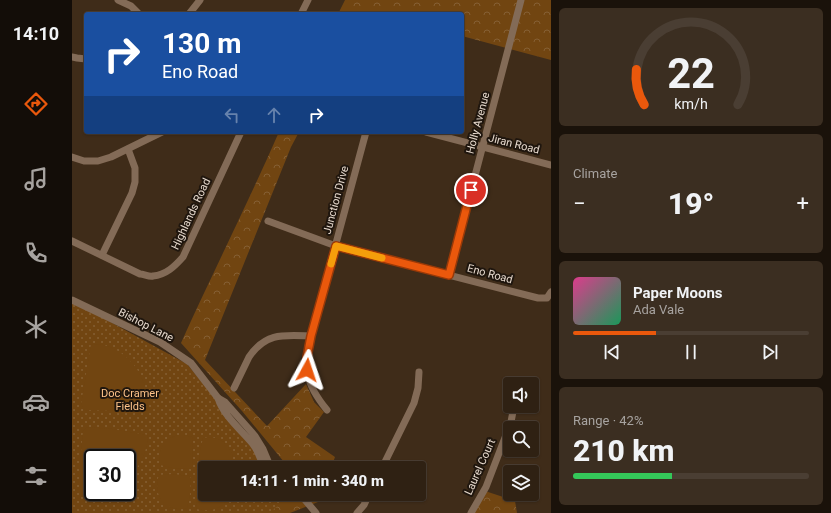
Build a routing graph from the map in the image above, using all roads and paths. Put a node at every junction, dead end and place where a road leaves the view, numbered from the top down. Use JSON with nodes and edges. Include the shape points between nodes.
{"nodes":[{"id":1,"x":118,"y":0,"type":"edge"},
{"id":2,"x":200,"y":0,"type":"edge"},
{"id":3,"x":308,"y":0,"type":"edge"},
{"id":4,"x":521,"y":0,"type":"edge"},
{"id":5,"x":137,"y":12,"type":"edge"},
{"id":6,"x":191,"y":12,"type":"edge"},
{"id":7,"x":302,"y":12,"type":"edge"},
{"id":8,"x":72,"y":56,"type":"edge"},
{"id":9,"x":84,"y":59,"type":"edge"},
{"id":10,"x":158,"y":134,"type":"edge"},
{"id":11,"x":240,"y":134,"type":"edge"},
{"id":12,"x":365,"y":134,"type":"edge"},
{"id":13,"x":434,"y":134,"type":"edge"},
{"id":14,"x":483,"y":147,"type":"junction"},
{"id":15,"x":128,"y":149,"type":"junction"},
{"id":16,"x":72,"y":157,"type":"edge"},
{"id":17,"x":551,"y":165,"type":"edge"},
{"id":18,"x":268,"y":221,"type":"dead end"},
{"id":19,"x":72,"y":241,"type":"edge"},
{"id":20,"x":336,"y":246,"type":"junction"},
{"id":21,"x":102,"y":255,"type":"junction"},
{"id":22,"x":449,"y":275,"type":"junction"},
{"id":23,"x":549,"y":295,"type":"edge"},
{"id":24,"x":72,"y":300,"type":"edge"},
{"id":25,"x":311,"y":336,"type":"junction"},
{"id":26,"x":419,"y":372,"type":"dead end"},
{"id":27,"x":234,"y":388,"type":"dead end"},
{"id":28,"x":218,"y":398,"type":"junction"},
{"id":29,"x":327,"y":410,"type":"dead end"},
{"id":30,"x":513,"y":413,"type":"edge"},
{"id":31,"x":261,"y":461,"type":"edge"},
{"id":32,"x":268,"y":461,"type":"edge"},
{"id":33,"x":385,"y":461,"type":"edge"},
{"id":34,"x":306,"y":501,"type":"edge"},
{"id":35,"x":366,"y":501,"type":"edge"},
{"id":36,"x":316,"y":513,"type":"edge"},
{"id":37,"x":357,"y":513,"type":"edge"},
{"id":38,"x":471,"y":513,"type":"edge"}],
"edges":[{"from":1,"to":5,"type":"street"},
{"from":2,"to":6,"type":"street"},
{"from":3,"to":7,"type":"street"},
{"from":4,"to":14,"type":"street","name":"Holly Avenue"},
{"from":8,"to":9,"type":"street"},
{"from":10,"to":15,"type":"street"},
{"from":11,"to":21,"type":"street","name":"Highlands Road","via":[[183,257],[176,266],[165,273],[152,276],[140,274]]},
{"from":12,"to":20,"type":"street","name":"Junction Drive"},
{"from":13,"to":14,"type":"street","name":"Jiran Road"},
{"from":14,"to":17,"type":"street","name":"Jiran Road"},
{"from":14,"to":22,"type":"street","name":"Holly Avenue"},
{"from":15,"to":16,"type":"street","via":[[98,161],[84,161]]},
{"from":15,"to":21,"type":"street","via":[[135,168],[135,182]]},
{"from":18,"to":20,"type":"street","name":"Eno Road"},
{"from":19,"to":21,"type":"street","name":"Highlands Road"},
{"from":20,"to":22,"type":"street","name":"Eno Road"},
{"from":20,"to":25,"type":"street","name":"Junction Drive"},
{"from":22,"to":23,"type":"street","name":"Eno Road","via":[[538,298]]},
{"from":24,"to":28,"type":"street","name":"Bishop Lane","via":[[160,342],[191,363]]},
{"from":25,"to":27,"type":"street","via":[[277,336],[264,341],[249,356]]},
{"from":25,"to":29,"type":"street","name":"Junction Drive","via":[[307,363],[309,382]]},
{"from":26,"to":33,"type":"street","via":[[414,403]]},
{"from":28,"to":31,"type":"street","name":"Bishop Lane","via":[[220,406],[252,443]]},
{"from":28,"to":32,"type":"street","name":"Bishop Lane","via":[[255,436]]},
{"from":30,"to":38,"type":"street","name":"Laurel Court","via":[[486,487]]},
{"from":34,"to":36,"type":"street"},
{"from":35,"to":37,"type":"street"}]}
